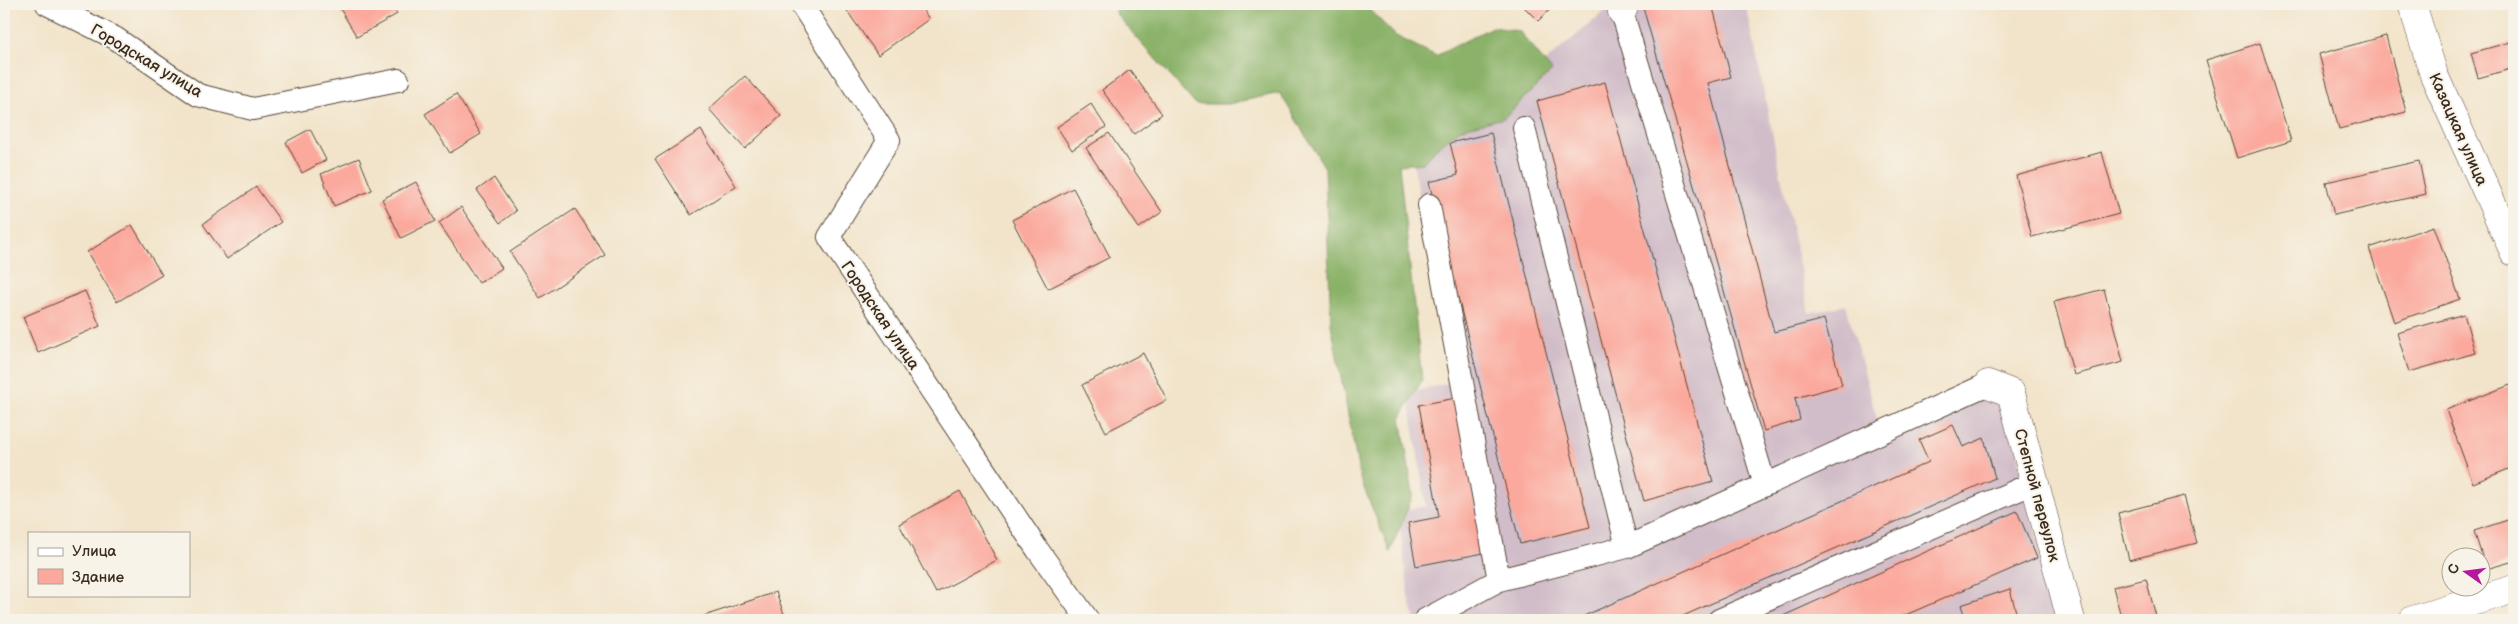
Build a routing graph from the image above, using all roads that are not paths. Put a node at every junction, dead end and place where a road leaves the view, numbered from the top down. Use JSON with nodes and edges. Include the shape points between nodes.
{"nodes":[{"id":1,"x":47,"y":4,"type":"edge"},
{"id":2,"x":801,"y":4,"type":"edge"},
{"id":3,"x":2412,"y":4,"type":"edge"},
{"id":4,"x":1624,"y":8,"type":"edge"},
{"id":5,"x":398,"y":80,"type":"dead end"},
{"id":6,"x":1524,"y":128,"type":"dead end"},
{"id":7,"x":1429,"y":205,"type":"dead end"},
{"id":8,"x":2514,"y":252,"type":"edge"},
{"id":9,"x":1988,"y":384,"type":"joint"},
{"id":10,"x":2036,"y":482,"type":"junction"},
{"id":11,"x":1765,"y":485,"type":"junction"},
{"id":12,"x":1627,"y":547,"type":"junction"},
{"id":13,"x":1500,"y":580,"type":"junction"},
{"id":14,"x":2514,"y":589,"type":"edge"},
{"id":15,"x":1088,"y":620,"type":"edge"},
{"id":16,"x":1425,"y":620,"type":"edge"},
{"id":17,"x":1718,"y":620,"type":"edge"},
{"id":18,"x":2071,"y":620,"type":"edge"},
{"id":19,"x":2413,"y":620,"type":"edge"}],
"edges":[{"from":1,"to":5,"type":"lane","name":"Городская улица","via":[[115,38],[198,95],[253,109]]},
{"from":2,"to":15,"type":"lane","name":"Городская улица","via":[[888,140],[829,237]]},
{"from":3,"to":8,"type":"street","name":"Казацкая улица","via":[[2434,75]]},
{"from":4,"to":11,"type":"lane"},
{"from":6,"to":12,"type":"lane"},
{"from":7,"to":13,"type":"lane"},
{"from":9,"to":10,"type":"street","name":"Степной переулок","via":[[2011,393]]},
{"from":9,"to":11,"type":"lane"},
{"from":10,"to":17,"type":"lane"},
{"from":10,"to":18,"type":"street","name":"Степной переулок"},
{"from":11,"to":12,"type":"lane"},
{"from":12,"to":13,"type":"lane"},
{"from":13,"to":16,"type":"lane"},
{"from":14,"to":19,"type":"street"}]}
